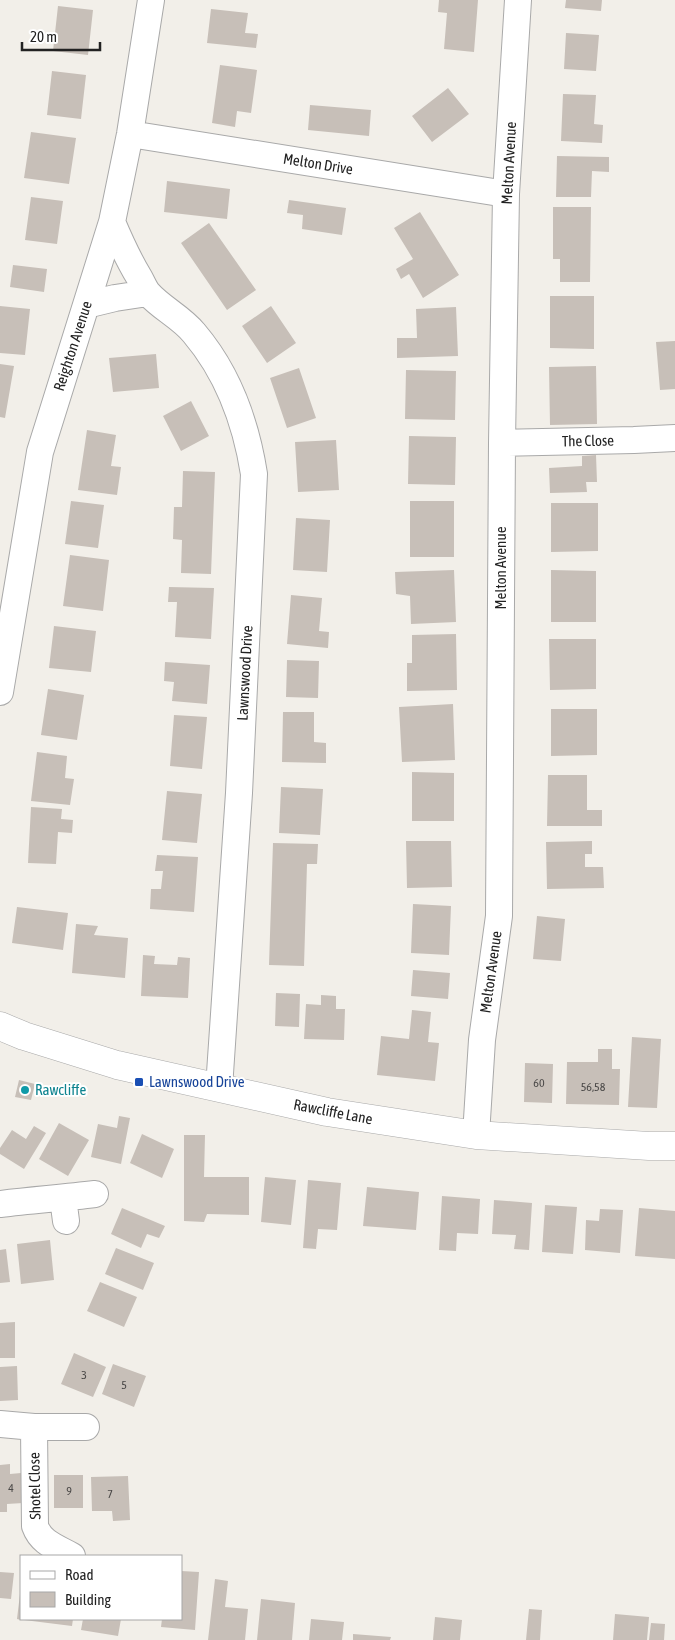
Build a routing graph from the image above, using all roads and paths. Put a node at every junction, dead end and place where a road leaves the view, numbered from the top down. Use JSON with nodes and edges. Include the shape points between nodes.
{"nodes":[{"id":1,"x":151,"y":0,"type":"edge"},
{"id":2,"x":518,"y":0,"type":"edge"},
{"id":3,"x":130,"y":134,"type":"junction"},
{"id":4,"x":506,"y":194,"type":"junction"},
{"id":5,"x":112,"y":222,"type":"junction"},
{"id":6,"x":148,"y":293,"type":"junction"},
{"id":7,"x":86,"y":305,"type":"junction"},
{"id":8,"x":675,"y":438,"type":"edge"},
{"id":9,"x":502,"y":443,"type":"junction"},
{"id":10,"x":0,"y":692,"type":"edge"},
{"id":11,"x":0,"y":1026,"type":"edge"},
{"id":12,"x":219,"y":1088,"type":"junction"},
{"id":13,"x":476,"y":1134,"type":"junction"},
{"id":14,"x":675,"y":1146,"type":"edge"},
{"id":15,"x":95,"y":1194,"type":"dead end"},
{"id":16,"x":0,"y":1204,"type":"edge"},
{"id":17,"x":0,"y":1424,"type":"edge"},
{"id":18,"x":34,"y":1427,"type":"junction"},
{"id":19,"x":86,"y":1427,"type":"dead end"},
{"id":20,"x":70,"y":1555,"type":"edge"}],
"edges":[{"from":1,"to":3,"type":"street","name":"Reighton Avenue"},
{"from":2,"to":4,"type":"street","name":"Melton Avenue"},
{"from":3,"to":4,"type":"street","name":"Melton Drive"},
{"from":3,"to":5,"type":"street","name":"Reighton Avenue"},
{"from":4,"to":9,"type":"street","name":"Melton Avenue"},
{"from":5,"to":6,"type":"street","name":"Lawnswood Drive"},
{"from":5,"to":7,"type":"street","name":"Reighton Avenue"},
{"from":6,"to":7,"type":"street"},
{"from":6,"to":12,"type":"street","name":"Lawnswood Drive","via":[[193,331],[212,356],[236,405],[254,474],[239,793]]},
{"from":7,"to":10,"type":"street","name":"Reighton Avenue","via":[[40,452]]},
{"from":8,"to":9,"type":"street","name":"The Close"},
{"from":9,"to":13,"type":"street","name":"Melton Avenue","via":[[499,916],[482,1040]]},
{"from":11,"to":12,"type":"street","name":"Rawcliffe Lane","via":[[117,1064]]},
{"from":12,"to":13,"type":"street","name":"Rawcliffe Lane","via":[[327,1112]]},
{"from":13,"to":14,"type":"street","name":"Rawcliffe Lane"},
{"from":15,"to":16,"type":"street","via":[[64,1210],[40,1199]]},
{"from":17,"to":18,"type":"street"},
{"from":18,"to":19,"type":"street"},
{"from":18,"to":20,"type":"street","name":"Shotel Close","via":[[35,1526],[43,1540]]}]}
